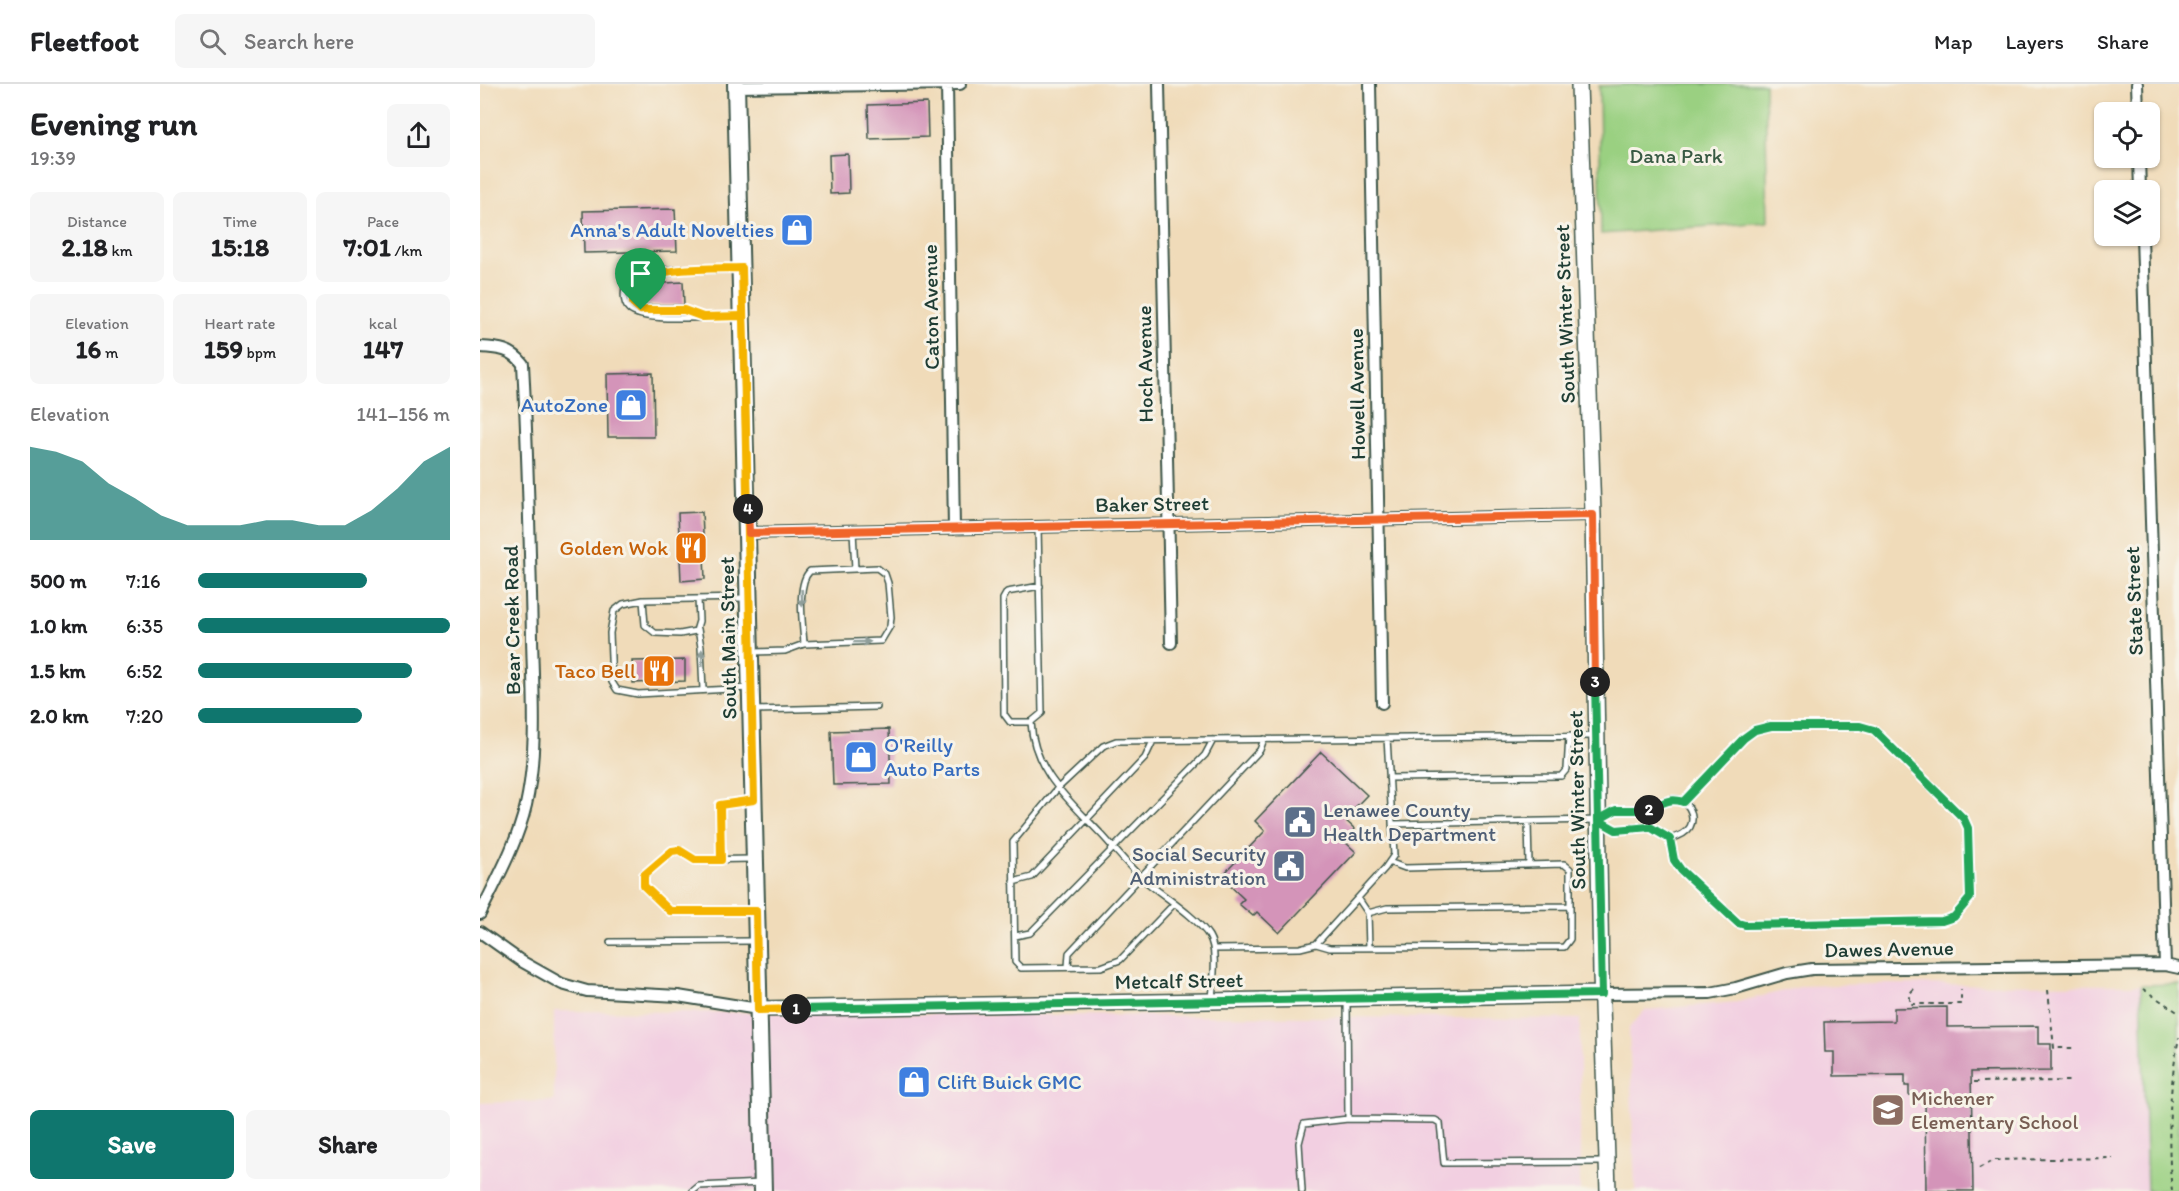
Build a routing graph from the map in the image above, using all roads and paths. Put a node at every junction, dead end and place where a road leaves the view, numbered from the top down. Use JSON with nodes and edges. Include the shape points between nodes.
{"nodes":[{"id":1,"x":947,"y":84,"type":"edge"},
{"id":2,"x":960,"y":84,"type":"edge"},
{"id":3,"x":1159,"y":84,"type":"edge"},
{"id":4,"x":1370,"y":84,"type":"edge"},
{"id":5,"x":1579,"y":84,"type":"edge"},
{"id":6,"x":2137,"y":84,"type":"edge"},
{"id":7,"x":736,"y":85,"type":"edge"},
{"id":8,"x":2138,"y":102,"type":"edge"},
{"id":9,"x":2142,"y":246,"type":"edge"},
{"id":10,"x":742,"y":268,"type":"junction"},
{"id":11,"x":683,"y":269,"type":"junction"},
{"id":12,"x":743,"y":316,"type":"junction"},
{"id":13,"x":703,"y":317,"type":"junction"},
{"id":14,"x":480,"y":347,"type":"edge"},
{"id":15,"x":1593,"y":515,"type":"junction"},
{"id":16,"x":1380,"y":520,"type":"junction"},
{"id":17,"x":1167,"y":523,"type":"junction"},
{"id":18,"x":1038,"y":527,"type":"junction"},
{"id":19,"x":954,"y":529,"type":"junction"},
{"id":20,"x":853,"y":531,"type":"junction"},
{"id":21,"x":749,"y":533,"type":"junction"},
{"id":22,"x":855,"y":569,"type":"junction"},
{"id":23,"x":1040,"y":586,"type":"junction"},
{"id":24,"x":750,"y":598,"type":"junction"},
{"id":25,"x":698,"y":599,"type":"junction"},
{"id":26,"x":643,"y":600,"type":"junction"},
{"id":27,"x":697,"y":627,"type":"junction"},
{"id":28,"x":1171,"y":643,"type":"dead end"},
{"id":29,"x":804,"y":644,"type":"junction"},
{"id":30,"x":751,"y":652,"type":"junction"},
{"id":31,"x":752,"y":687,"type":"junction"},
{"id":32,"x":703,"y":690,"type":"junction"},
{"id":33,"x":1382,"y":703,"type":"dead end"},
{"id":34,"x":877,"y":707,"type":"dead end"},
{"id":35,"x":752,"y":710,"type":"junction"},
{"id":36,"x":1031,"y":722,"type":"junction"},
{"id":37,"x":1569,"y":736,"type":"junction"},
{"id":38,"x":1596,"y":736,"type":"junction"},
{"id":39,"x":1387,"y":738,"type":"junction"},
{"id":40,"x":1264,"y":739,"type":"junction"},
{"id":41,"x":1213,"y":740,"type":"junction"},
{"id":42,"x":1153,"y":741,"type":"junction"},
{"id":43,"x":1389,"y":778,"type":"junction"},
{"id":44,"x":1057,"y":789,"type":"junction"},
{"id":45,"x":754,"y":800,"type":"junction"},
{"id":46,"x":1683,"y":802,"type":"junction"},
{"id":47,"x":1650,"y":810,"type":"junction"},
{"id":48,"x":1087,"y":819,"type":"junction"},
{"id":49,"x":1598,"y":820,"type":"junction"},
{"id":50,"x":1528,"y":822,"type":"junction"},
{"id":51,"x":1392,"y":824,"type":"junction"},
{"id":52,"x":1650,"y":827,"type":"junction"},
{"id":53,"x":1670,"y":839,"type":"junction"},
{"id":54,"x":1114,"y":848,"type":"junction"},
{"id":55,"x":755,"y":859,"type":"junction"},
{"id":56,"x":721,"y":860,"type":"junction"},
{"id":57,"x":1389,"y":862,"type":"junction"},
{"id":58,"x":1529,"y":865,"type":"junction"},
{"id":59,"x":1141,"y":878,"type":"junction"},
{"id":60,"x":1014,"y":882,"type":"junction"},
{"id":61,"x":1358,"y":898,"type":"junction"},
{"id":62,"x":1174,"y":904,"type":"junction"},
{"id":63,"x":1570,"y":906,"type":"junction"},
{"id":64,"x":756,"y":911,"type":"junction"},
{"id":65,"x":1368,"y":913,"type":"junction"},
{"id":66,"x":480,"y":914,"type":"edge"},
{"id":67,"x":480,"y":932,"type":"edge"},
{"id":68,"x":1014,"y":936,"type":"junction"},
{"id":69,"x":757,"y":941,"type":"junction"},
{"id":70,"x":610,"y":942,"type":"dead end"},
{"id":71,"x":1316,"y":944,"type":"junction"},
{"id":72,"x":1369,"y":948,"type":"junction"},
{"id":73,"x":1214,"y":949,"type":"junction"},
{"id":74,"x":2165,"y":965,"type":"junction"},
{"id":75,"x":1068,"y":968,"type":"junction"},
{"id":76,"x":2179,"y":968,"type":"edge"},
{"id":77,"x":1960,"y":989,"type":"dead end"},
{"id":78,"x":2143,"y":989,"type":"dead end"},
{"id":79,"x":1914,"y":990,"type":"dead end"},
{"id":80,"x":2048,"y":990,"type":"dead end"},
{"id":81,"x":1602,"y":994,"type":"junction"},
{"id":82,"x":1347,"y":999,"type":"junction"},
{"id":83,"x":1212,"y":1001,"type":"junction"},
{"id":84,"x":758,"y":1010,"type":"junction"},
{"id":85,"x":2179,"y":1013,"type":"edge"},
{"id":86,"x":2179,"y":1038,"type":"edge"},
{"id":87,"x":2073,"y":1048,"type":"dead end"},
{"id":88,"x":2073,"y":1081,"type":"dead end"},
{"id":89,"x":1974,"y":1082,"type":"dead end"},
{"id":90,"x":1348,"y":1119,"type":"junction"},
{"id":91,"x":2113,"y":1158,"type":"dead end"},
{"id":92,"x":1606,"y":1162,"type":"junction"},
{"id":93,"x":1979,"y":1168,"type":"dead end"},
{"id":94,"x":763,"y":1187,"type":"edge"},
{"id":95,"x":693,"y":1191,"type":"edge"},
{"id":96,"x":1302,"y":1191,"type":"edge"},
{"id":97,"x":1608,"y":1191,"type":"edge"},
{"id":98,"x":2172,"y":1191,"type":"edge"}],
"edges":[{"from":1,"to":2,"type":"street"},
{"from":1,"to":7,"type":"street"},
{"from":1,"to":19,"type":"street","name":"Caton Avenue"},
{"from":3,"to":17,"type":"street","name":"Hoch Avenue"},
{"from":4,"to":16,"type":"street","name":"Howell Avenue"},
{"from":5,"to":15,"type":"street","name":"South Winter Street"},
{"from":6,"to":8,"type":"street"},
{"from":7,"to":10,"type":"main road","name":"South Main Street"},
{"from":9,"to":74,"type":"street","name":"State Street"},
{"from":10,"to":11,"type":"lane"},
{"from":10,"to":12,"type":"main road","name":"South Main Street"},
{"from":11,"to":13,"type":"lane","via":[[639,282],[633,303],[641,310],[684,310]]},
{"from":11,"to":13,"type":"lane","via":[[638,270],[626,282],[624,302],[641,316]]},
{"from":12,"to":13,"type":"lane"},
{"from":12,"to":21,"type":"main road","name":"South Main Street"},
{"from":14,"to":66,"type":"street","name":"Bear Creek Road","via":[[516,354],[524,364],[533,713],[526,806],[513,847]]},
{"from":15,"to":16,"type":"street","name":"Baker Street"},
{"from":15,"to":38,"type":"street","name":"South Winter Street"},
{"from":16,"to":17,"type":"street","name":"Baker Street"},
{"from":16,"to":33,"type":"street","name":"Howell Avenue"},
{"from":17,"to":18,"type":"street","name":"Baker Street"},
{"from":17,"to":28,"type":"street","name":"Hoch Avenue"},
{"from":18,"to":19,"type":"street","name":"Baker Street"},
{"from":18,"to":23,"type":"lane"},
{"from":19,"to":20,"type":"street","name":"Baker Street"},
{"from":20,"to":21,"type":"street","name":"Baker Street"},
{"from":20,"to":22,"type":"lane"},
{"from":21,"to":24,"type":"main road","name":"South Main Street"},
{"from":22,"to":29,"type":"lane","one_way":true,"via":[[816,570],[804,576]]},
{"from":29,"to":22,"type":"lane","one_way":true,"via":[[873,642],[885,635],[891,617],[885,574],[877,568]]},
{"from":23,"to":36,"type":"lane","via":[[1042,713]]},
{"from":23,"to":36,"type":"lane","via":[[1007,592],[1003,599],[1004,714],[1010,722]]},
{"from":24,"to":25,"type":"lane"},
{"from":24,"to":30,"type":"main road","name":"South Main Street"},
{"from":25,"to":26,"type":"lane"},
{"from":25,"to":27,"type":"lane"},
{"from":26,"to":27,"type":"lane","via":[[645,625],[655,633],[680,634],[696,631]]},
{"from":26,"to":32,"type":"lane","via":[[623,604],[614,611],[610,633],[612,682],[617,690],[638,694]]},
{"from":32,"to":27,"type":"lane","one_way":true},
{"from":29,"to":30,"type":"lane","via":[[784,651]]},
{"from":30,"to":31,"type":"main road","name":"South Main Street"},
{"from":31,"to":32,"type":"lane"},
{"from":31,"to":35,"type":"main road","name":"South Main Street"},
{"from":34,"to":35,"type":"lane"},
{"from":35,"to":45,"type":"main road","name":"South Main Street"},
{"from":36,"to":44,"type":"lane","via":[[1038,756]]},
{"from":37,"to":38,"type":"lane"},
{"from":37,"to":39,"type":"lane"},
{"from":37,"to":43,"type":"lane","via":[[1566,769],[1561,776]]},
{"from":38,"to":49,"type":"street","name":"South Winter Street"},
{"from":39,"to":40,"type":"lane"},
{"from":39,"to":43,"type":"lane"},
{"from":40,"to":41,"type":"lane"},
{"from":40,"to":59,"type":"lane","via":[[1260,750]]},
{"from":41,"to":42,"type":"lane"},
{"from":41,"to":54,"type":"lane","via":[[1205,755]]},
{"from":42,"to":44,"type":"lane","via":[[1116,741],[1104,746]]},
{"from":42,"to":48,"type":"lane","via":[[1145,758]]},
{"from":43,"to":51,"type":"lane"},
{"from":44,"to":48,"type":"lane"},
{"from":44,"to":60,"type":"lane","via":[[1013,842]]},
{"from":45,"to":55,"type":"main road","name":"South Main Street"},
{"from":45,"to":56,"type":"lane","via":[[720,805]]},
{"from":46,"to":47,"type":"lane","via":[[1674,799]]},
{"from":46,"to":53,"type":"lane","via":[[1692,817],[1689,827]]},
{"from":46,"to":53,"type":"lane","via":[[1755,730],[1771,726],[1860,726],[1874,730],[1964,819],[1968,828],[1970,898],[1954,917],[1942,921],[1745,925],[1738,923],[1681,870],[1674,860]]},
{"from":47,"to":49,"type":"lane","via":[[1616,810]]},
{"from":47,"to":52,"type":"lane"},
{"from":48,"to":54,"type":"lane"},
{"from":48,"to":60,"type":"lane","via":[[1032,877]]},
{"from":49,"to":50,"type":"lane"},
{"from":49,"to":52,"type":"lane","via":[[1616,830]]},
{"from":49,"to":81,"type":"street","name":"South Winter Street"},
{"from":50,"to":51,"type":"lane"},
{"from":50,"to":58,"type":"lane"},
{"from":51,"to":57,"type":"lane","via":[[1394,855]]},
{"from":52,"to":53,"type":"lane"},
{"from":54,"to":59,"type":"lane"},
{"from":54,"to":68,"type":"lane","via":[[1030,933]]},
{"from":55,"to":56,"type":"lane"},
{"from":55,"to":64,"type":"main road","name":"South Main Street"},
{"from":56,"to":64,"type":"lane","via":[[695,860],[679,850],[672,851],[644,875],[644,886],[670,911]]},
{"from":57,"to":58,"type":"lane","via":[[1405,868]]},
{"from":57,"to":61,"type":"lane"},
{"from":58,"to":63,"type":"lane","via":[[1564,864],[1570,869]]},
{"from":59,"to":62,"type":"lane"},
{"from":59,"to":75,"type":"lane","via":[[1069,953]]},
{"from":60,"to":68,"type":"lane"},
{"from":61,"to":65,"type":"lane"},
{"from":61,"to":71,"type":"lane"},
{"from":62,"to":73,"type":"lane","via":[[1209,936]]},
{"from":62,"to":75,"type":"lane","via":[[1120,960],[1101,966]]},
{"from":63,"to":65,"type":"lane","via":[[1387,908]]},
{"from":63,"to":72,"type":"lane","via":[[1570,939],[1564,946]]},
{"from":64,"to":69,"type":"main road","name":"South Main Street"},
{"from":65,"to":72,"type":"lane"},
{"from":67,"to":84,"type":"street","via":[[562,984],[586,991],[678,996]]},
{"from":68,"to":75,"type":"lane","via":[[1015,962],[1021,968]]},
{"from":69,"to":70,"type":"lane"},
{"from":69,"to":84,"type":"main road","name":"South Main Street"},
{"from":71,"to":72,"type":"lane"},
{"from":71,"to":73,"type":"lane","via":[[1300,948]]},
{"from":73,"to":83,"type":"lane"},
{"from":74,"to":76,"type":"street","name":"Dawes Avenue"},
{"from":74,"to":81,"type":"street","name":"Dawes Avenue","via":[[1812,969],[1710,993]]},
{"from":77,"to":79,"type":"path","via":[[1961,1004],[1910,1004],[1910,993]]},
{"from":78,"to":85,"type":"path"},
{"from":80,"to":87,"type":"path","via":[[2054,1048]]},
{"from":81,"to":82,"type":"street","name":"Metcalf Street"},
{"from":81,"to":92,"type":"street","name":"South Winter Street"},
{"from":82,"to":83,"type":"street","name":"Metcalf Street"},
{"from":82,"to":90,"type":"lane"},
{"from":83,"to":84,"type":"street","name":"Metcalf Street"},
{"from":84,"to":94,"type":"main road","name":"South Main Street"},
{"from":86,"to":98,"type":"path","via":[[2170,1107]]},
{"from":88,"to":89,"type":"path"},
{"from":90,"to":92,"type":"lane","via":[[1435,1120],[1440,1123],[1444,1163]]},
{"from":90,"to":96,"type":"lane","via":[[1304,1124],[1299,1143]]},
{"from":91,"to":93,"type":"path","via":[[1994,1160]]},
{"from":92,"to":97,"type":"street","name":"South Winter Street"},
{"from":94,"to":95,"type":"lane","via":[[699,1186]]}]}
